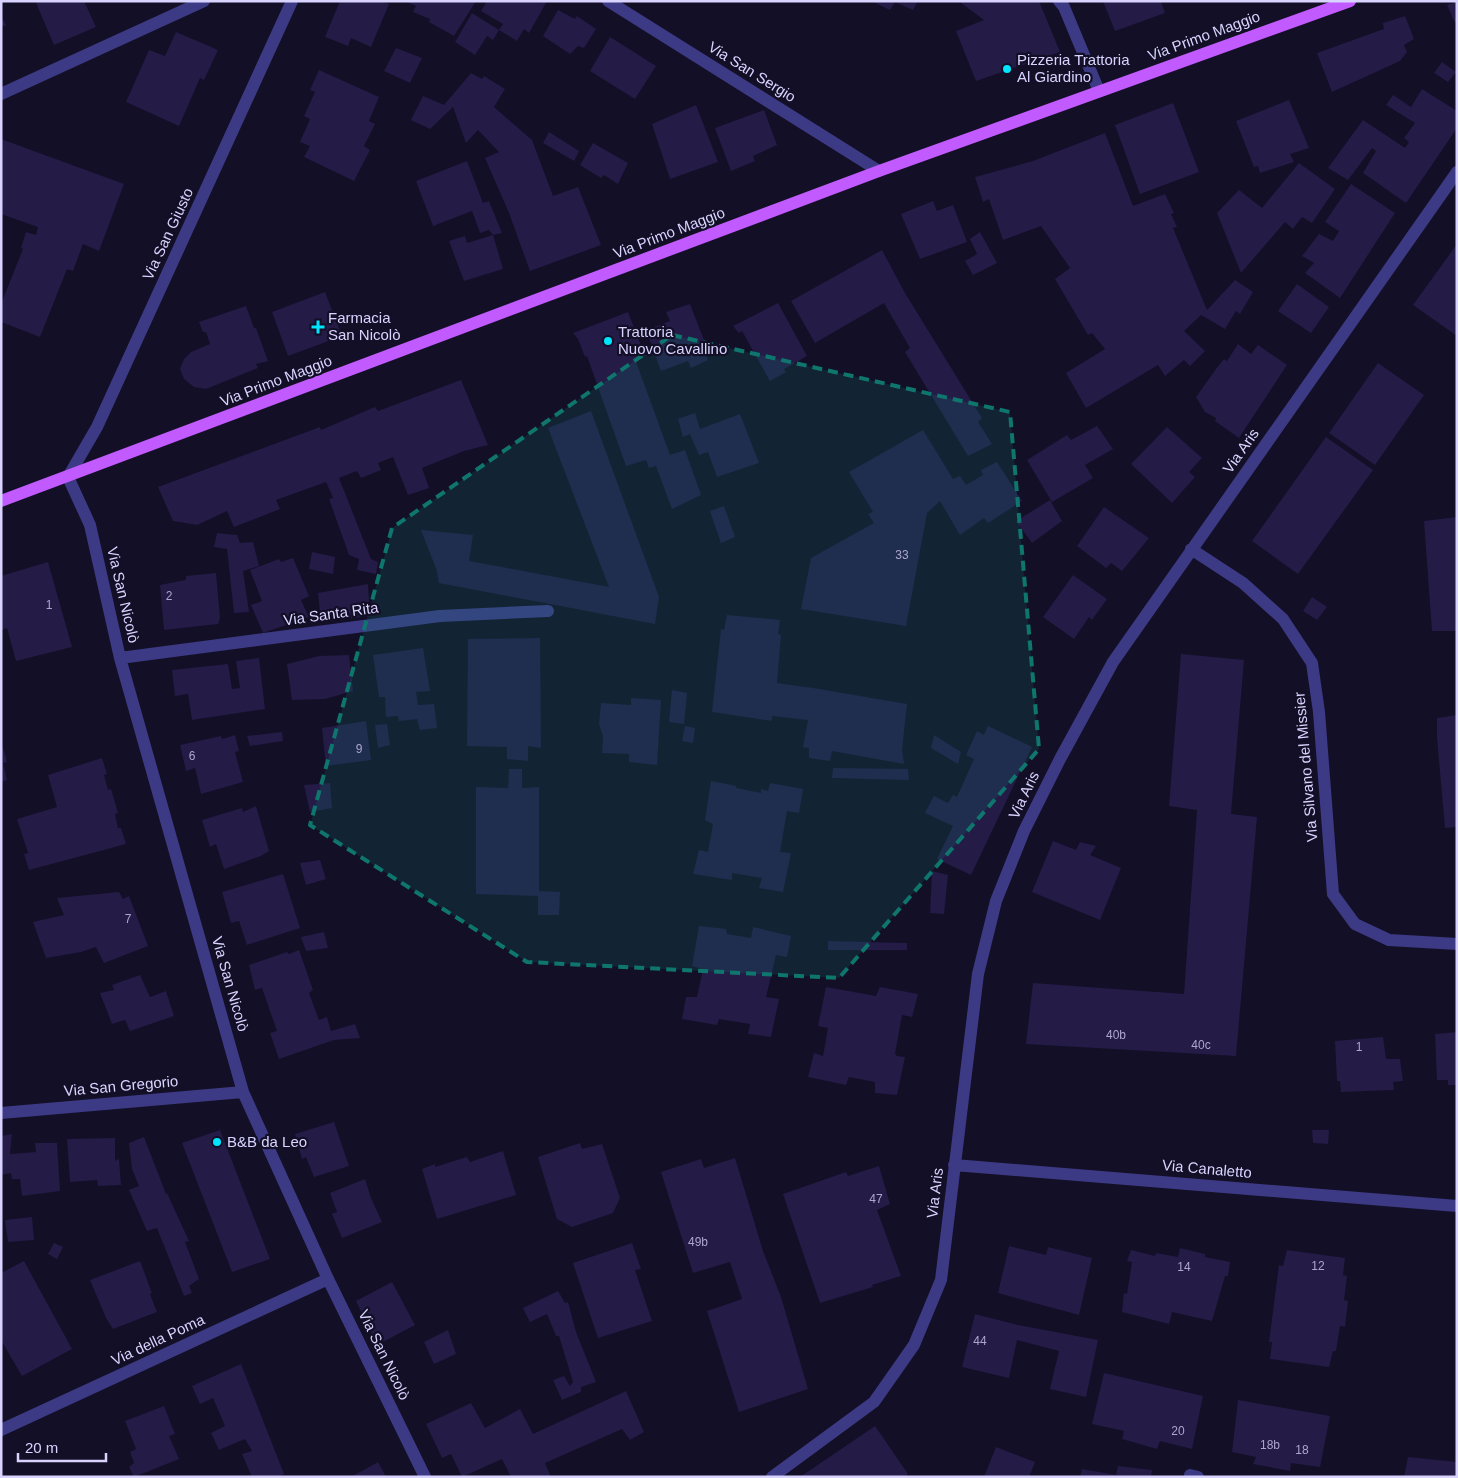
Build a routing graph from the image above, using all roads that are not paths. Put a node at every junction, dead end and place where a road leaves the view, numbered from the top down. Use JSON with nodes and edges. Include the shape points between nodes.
{"nodes":[{"id":1,"x":204,"y":1,"type":"edge"},
{"id":2,"x":292,"y":1,"type":"edge"},
{"id":3,"x":608,"y":1,"type":"edge"},
{"id":4,"x":1059,"y":1,"type":"edge"},
{"id":5,"x":1350,"y":1,"type":"edge"},
{"id":6,"x":1099,"y":91,"type":"junction"},
{"id":7,"x":1,"y":94,"type":"edge"},
{"id":8,"x":879,"y":170,"type":"junction"},
{"id":9,"x":1457,"y":172,"type":"edge"},
{"id":10,"x":68,"y":477,"type":"junction"},
{"id":11,"x":1,"y":501,"type":"edge"},
{"id":12,"x":1191,"y":549,"type":"junction"},
{"id":13,"x":548,"y":611,"type":"dead end"},
{"id":14,"x":120,"y":658,"type":"junction"},
{"id":15,"x":1457,"y":944,"type":"edge"},
{"id":16,"x":243,"y":1092,"type":"junction"},
{"id":17,"x":1,"y":1113,"type":"edge"},
{"id":18,"x":954,"y":1165,"type":"junction"},
{"id":19,"x":1457,"y":1206,"type":"edge"},
{"id":20,"x":328,"y":1279,"type":"junction"},
{"id":21,"x":1,"y":1430,"type":"edge"},
{"id":22,"x":425,"y":1477,"type":"edge"},
{"id":23,"x":772,"y":1477,"type":"edge"},
{"id":24,"x":1190,"y":1477,"type":"edge"},
{"id":25,"x":1198,"y":1477,"type":"edge"}],
"edges":[{"from":1,"to":7,"type":"street"},
{"from":2,"to":10,"type":"street","name":"Via San Giusto","via":[[98,427]]},
{"from":3,"to":8,"type":"street","name":"Via San Sergio"},
{"from":4,"to":6,"type":"street"},
{"from":5,"to":6,"type":"main road","name":"Via Primo Maggio"},
{"from":6,"to":8,"type":"main road","name":"Via Primo Maggio"},
{"from":8,"to":10,"type":"main road","name":"Via Primo Maggio"},
{"from":9,"to":12,"type":"street","name":"Via Aris"},
{"from":10,"to":11,"type":"main road","name":"Via Primo Maggio"},
{"from":10,"to":14,"type":"street","name":"Via San Nicolò","via":[[90,525]]},
{"from":12,"to":15,"type":"street","name":"Via Silvano del Missier","via":[[1243,583],[1283,619],[1312,663],[1320,712],[1333,894],[1355,924],[1389,940]]},
{"from":12,"to":18,"type":"street","name":"Via Aris","via":[[1104,678],[1028,823],[996,901],[978,974]]},
{"from":13,"to":14,"type":"street","name":"Via Santa Rita","via":[[440,616]]},
{"from":14,"to":16,"type":"street","name":"Via San Nicolò"},
{"from":16,"to":17,"type":"street","name":"Via San Gregorio"},
{"from":16,"to":20,"type":"street","name":"Via San Nicolò"},
{"from":18,"to":19,"type":"street","name":"Via Canaletto"},
{"from":18,"to":23,"type":"street","name":"Via Aris","via":[[941,1280],[914,1345],[874,1402]]},
{"from":20,"to":21,"type":"street","name":"Via della Poma"},
{"from":20,"to":22,"type":"street","name":"Via San Nicolò"},
{"from":24,"to":25,"type":"street","via":[[1190,1474]]}]}
